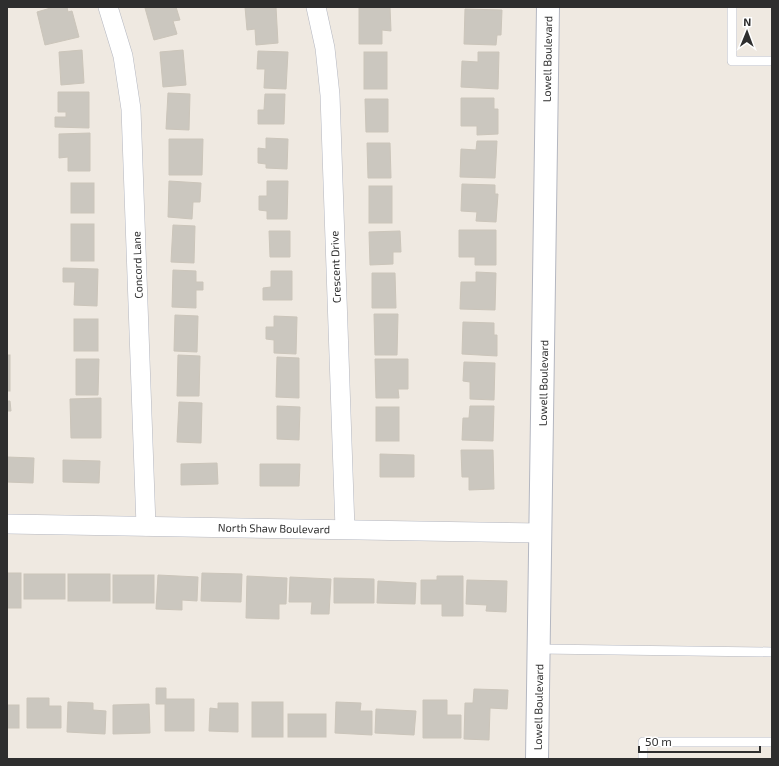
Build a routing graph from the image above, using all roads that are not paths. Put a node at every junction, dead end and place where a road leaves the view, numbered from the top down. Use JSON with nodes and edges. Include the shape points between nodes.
{"nodes":[{"id":1,"x":108,"y":7,"type":"edge"},
{"id":2,"x":316,"y":7,"type":"edge"},
{"id":3,"x":548,"y":7,"type":"edge"},
{"id":4,"x":732,"y":7,"type":"edge"},
{"id":5,"x":772,"y":62,"type":"edge"},
{"id":6,"x":7,"y":524,"type":"edge"},
{"id":7,"x":146,"y":526,"type":"junction"},
{"id":8,"x":345,"y":529,"type":"junction"},
{"id":9,"x":541,"y":533,"type":"junction"},
{"id":10,"x":539,"y":649,"type":"junction"},
{"id":11,"x":772,"y":652,"type":"edge"},
{"id":12,"x":772,"y":742,"type":"edge"},
{"id":13,"x":537,"y":759,"type":"edge"},
{"id":14,"x":642,"y":759,"type":"edge"}],
"edges":[{"from":1,"to":7,"type":"street","name":"Concord Lane","via":[[123,56],[130,109]]},
{"from":2,"to":8,"type":"street","name":"Crescent Drive","via":[[325,48],[330,95]]},
{"from":3,"to":9,"type":"street","name":"Lowell Boulevard"},
{"from":4,"to":5,"type":"lane","via":[[732,61]]},
{"from":6,"to":7,"type":"street","name":"North Shaw Boulevard"},
{"from":7,"to":8,"type":"street","name":"North Shaw Boulevard"},
{"from":8,"to":9,"type":"street","name":"North Shaw Boulevard"},
{"from":9,"to":10,"type":"street","name":"Lowell Boulevard"},
{"from":10,"to":11,"type":"lane"},
{"from":10,"to":13,"type":"street","name":"Lowell Boulevard"},
{"from":12,"to":14,"type":"lane","via":[[643,742]]}]}
